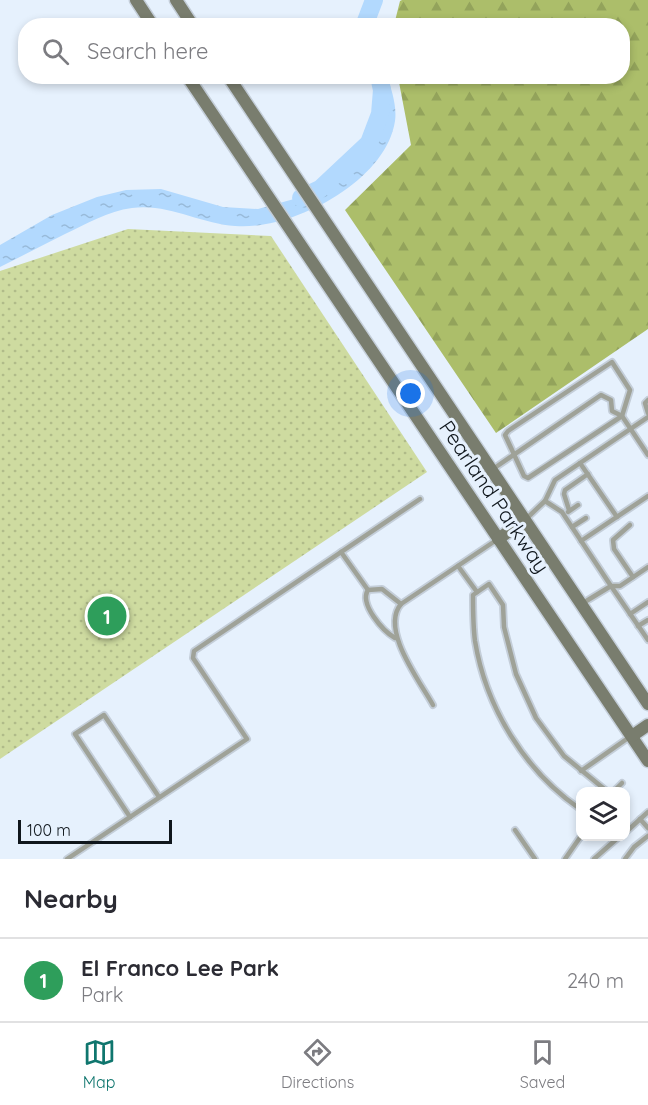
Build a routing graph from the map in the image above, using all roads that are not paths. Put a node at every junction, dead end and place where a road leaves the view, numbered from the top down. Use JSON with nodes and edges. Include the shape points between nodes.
{"nodes":[{"id":1,"x":136,"y":0,"type":"edge"},
{"id":2,"x":176,"y":0,"type":"edge"},
{"id":3,"x":148,"y":18,"type":"edge"},
{"id":4,"x":188,"y":18,"type":"edge"},
{"id":5,"x":192,"y":84,"type":"edge"},
{"id":6,"x":233,"y":84,"type":"edge"},
{"id":7,"x":648,"y":400,"type":"edge"},
{"id":8,"x":648,"y":415,"type":"edge"},
{"id":9,"x":622,"y":416,"type":"junction"},
{"id":10,"x":630,"y":428,"type":"junction"},
{"id":11,"x":513,"y":454,"type":"junction"},
{"id":12,"x":648,"y":455,"type":"edge"},
{"id":13,"x":580,"y":463,"type":"junction"},
{"id":14,"x":490,"y":470,"type":"junction"},
{"id":15,"x":588,"y":474,"type":"junction"},
{"id":16,"x":599,"y":491,"type":"junction"},
{"id":17,"x":592,"y":495,"type":"dead end"},
{"id":18,"x":648,"y":496,"type":"edge"},
{"id":19,"x":420,"y":499,"type":"dead end"},
{"id":20,"x":545,"y":501,"type":"junction"},
{"id":21,"x":608,"y":504,"type":"junction"},
{"id":22,"x":578,"y":505,"type":"dead end"},
{"id":23,"x":600,"y":508,"type":"dead end"},
{"id":24,"x":569,"y":510,"type":"junction"},
{"id":25,"x":564,"y":514,"type":"junction"},
{"id":26,"x":617,"y":517,"type":"junction"},
{"id":27,"x":586,"y":518,"type":"dead end"},
{"id":28,"x":524,"y":521,"type":"junction"},
{"id":29,"x":630,"y":525,"type":"dead end"},
{"id":30,"x":572,"y":527,"type":"junction"},
{"id":31,"x":498,"y":539,"type":"junction"},
{"id":32,"x":581,"y":541,"type":"junction"},
{"id":33,"x":341,"y":552,"type":"junction"},
{"id":34,"x":458,"y":566,"type":"junction"},
{"id":35,"x":648,"y":567,"type":"edge"},
{"id":36,"x":633,"y":577,"type":"junction"},
{"id":37,"x":611,"y":586,"type":"junction"},
{"id":38,"x":368,"y":590,"type":"junction"},
{"id":39,"x":477,"y":592,"type":"junction"},
{"id":40,"x":648,"y":602,"type":"edge"},
{"id":41,"x":401,"y":604,"type":"junction"},
{"id":42,"x":581,"y":605,"type":"junction"},
{"id":43,"x":630,"y":614,"type":"junction"},
{"id":44,"x":648,"y":620,"type":"edge"},
{"id":45,"x":638,"y":626,"type":"junction"},
{"id":46,"x":395,"y":638,"type":"junction"},
{"id":47,"x":648,"y":640,"type":"edge"},
{"id":48,"x":648,"y":704,"type":"edge"},
{"id":49,"x":433,"y":705,"type":"dead end"},
{"id":50,"x":648,"y":725,"type":"edge"},
{"id":51,"x":632,"y":736,"type":"junction"},
{"id":52,"x":648,"y":761,"type":"edge"},
{"id":53,"x":581,"y":771,"type":"junction"},
{"id":54,"x":622,"y":783,"type":"dead end"},
{"id":55,"x":602,"y":787,"type":"edge"},
{"id":56,"x":618,"y":787,"type":"edge"},
{"id":57,"x":159,"y":797,"type":"junction"},
{"id":58,"x":576,"y":806,"type":"edge"},
{"id":59,"x":648,"y":812,"type":"edge"},
{"id":60,"x":130,"y":817,"type":"junction"},
{"id":61,"x":640,"y":819,"type":"junction"},
{"id":62,"x":630,"y":828,"type":"edge"},
{"id":63,"x":648,"y":828,"type":"edge"},
{"id":64,"x":515,"y":830,"type":"dead end"},
{"id":65,"x":648,"y":836,"type":"edge"},
{"id":66,"x":578,"y":841,"type":"edge"},
{"id":67,"x":614,"y":841,"type":"edge"},
{"id":68,"x":67,"y":859,"type":"edge"},
{"id":69,"x":535,"y":859,"type":"edge"},
{"id":70,"x":565,"y":859,"type":"edge"},
{"id":71,"x":594,"y":859,"type":"edge"},
{"id":72,"x":625,"y":859,"type":"edge"}],
"edges":[{"from":1,"to":3,"type":"main road"},
{"from":2,"to":4,"type":"main road"},
{"from":5,"to":31,"type":"main road","name":"Pearland Parkway"},
{"from":6,"to":14,"type":"main road","name":"Pearland Parkway"},
{"from":7,"to":8,"type":"lane"},
{"from":8,"to":10,"type":"lane"},
{"from":9,"to":10,"type":"lane"},
{"from":9,"to":11,"type":"lane","via":[[612,411],[610,400],[601,395]]},
{"from":9,"to":11,"type":"lane","via":[[528,478]]},
{"from":9,"to":11,"type":"lane","via":[[630,390],[612,362],[508,430],[505,435]]},
{"from":10,"to":12,"type":"lane"},
{"from":10,"to":13,"type":"lane"},
{"from":11,"to":14,"type":"lane"},
{"from":13,"to":15,"type":"lane"},
{"from":13,"to":20,"type":"lane","via":[[555,480]]},
{"from":14,"to":28,"type":"main road","name":"Pearland Parkway"},
{"from":15,"to":16,"type":"lane"},
{"from":15,"to":24,"type":"lane","via":[[565,490]]},
{"from":16,"to":17,"type":"lane"},
{"from":16,"to":21,"type":"lane"},
{"from":18,"to":26,"type":"lane"},
{"from":19,"to":33,"type":"lane"},
{"from":20,"to":25,"type":"lane"},
{"from":20,"to":28,"type":"lane"},
{"from":21,"to":23,"type":"lane"},
{"from":21,"to":26,"type":"lane"},
{"from":22,"to":24,"type":"lane"},
{"from":24,"to":25,"type":"lane"},
{"from":25,"to":30,"type":"lane"},
{"from":26,"to":32,"type":"lane"},
{"from":27,"to":30,"type":"lane"},
{"from":28,"to":31,"type":"main road"},
{"from":28,"to":42,"type":"main road","name":"Pearland Parkway"},
{"from":29,"to":36,"type":"lane","via":[[613,540],[614,549]]},
{"from":30,"to":32,"type":"lane"},
{"from":31,"to":34,"type":"lane"},
{"from":31,"to":51,"type":"main road","name":"Pearland Parkway"},
{"from":32,"to":37,"type":"lane"},
{"from":33,"to":38,"type":"lane"},
{"from":33,"to":57,"type":"lane","via":[[194,651],[193,658],[247,739]]},
{"from":34,"to":39,"type":"lane"},
{"from":34,"to":41,"type":"lane"},
{"from":35,"to":36,"type":"lane"},
{"from":36,"to":37,"type":"lane","via":[[620,586]]},
{"from":37,"to":42,"type":"lane"},
{"from":37,"to":43,"type":"lane"},
{"from":38,"to":41,"type":"lane","via":[[382,589]]},
{"from":38,"to":46,"type":"lane","via":[[365,601],[384,632]]},
{"from":39,"to":53,"type":"lane","via":[[489,584],[502,605],[510,654],[526,700],[550,739]]},
{"from":39,"to":58,"type":"lane","via":[[473,595],[475,641],[502,721],[532,765]]},
{"from":40,"to":43,"type":"lane"},
{"from":41,"to":46,"type":"lane","via":[[394,620]]},
{"from":42,"to":48,"type":"main road","name":"Pearland Parkway"},
{"from":43,"to":45,"type":"lane"},
{"from":44,"to":45,"type":"lane"},
{"from":45,"to":47,"type":"lane"},
{"from":46,"to":49,"type":"lane"},
{"from":50,"to":51,"type":"main road"},
{"from":51,"to":52,"type":"main road","name":"Pearland Parkway"},
{"from":51,"to":53,"type":"lane"},
{"from":53,"to":55,"type":"lane"},
{"from":54,"to":56,"type":"lane"},
{"from":57,"to":60,"type":"lane"},
{"from":57,"to":60,"type":"lane","via":[[105,715],[75,734]]},
{"from":59,"to":61,"type":"lane"},
{"from":60,"to":68,"type":"lane"},
{"from":61,"to":62,"type":"lane"},
{"from":61,"to":63,"type":"lane"},
{"from":64,"to":69,"type":"lane"},
{"from":65,"to":72,"type":"lane"},
{"from":66,"to":70,"type":"lane"},
{"from":67,"to":71,"type":"lane"}]}
